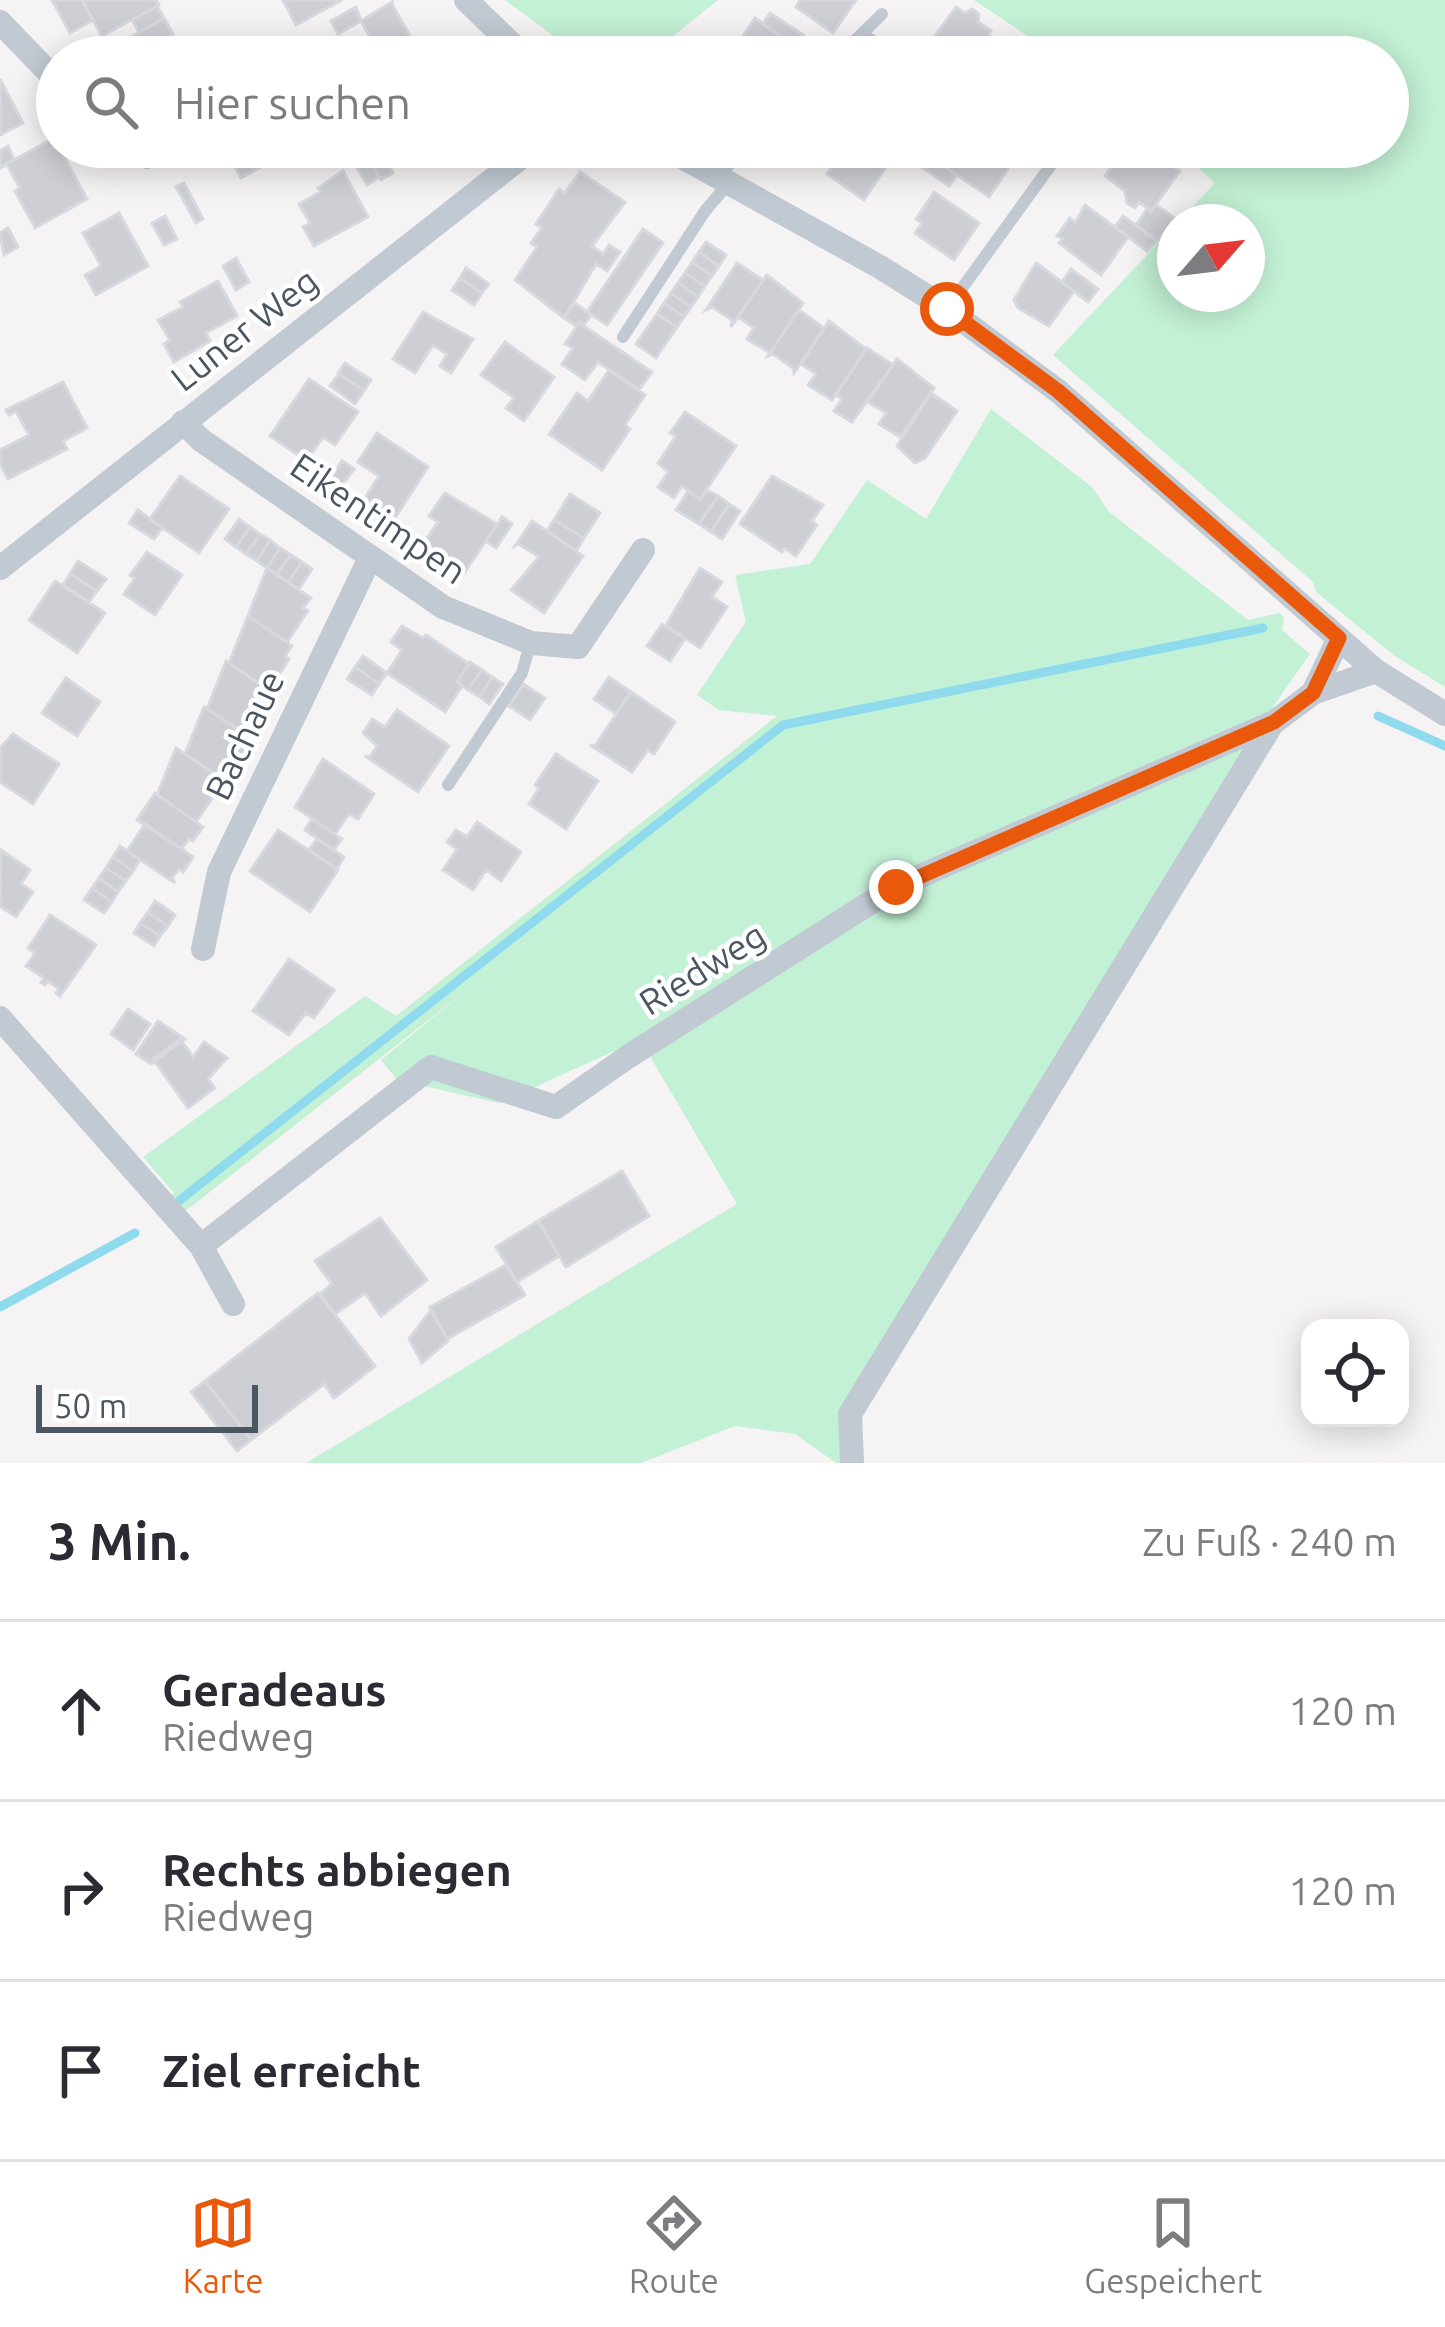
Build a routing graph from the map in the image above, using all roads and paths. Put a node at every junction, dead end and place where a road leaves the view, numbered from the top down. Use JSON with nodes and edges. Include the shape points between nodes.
{"nodes":[{"id":1,"x":466,"y":0,"type":"edge"},
{"id":2,"x":882,"y":14,"type":"dead end"},
{"id":3,"x":0,"y":22,"type":"edge"},
{"id":4,"x":862,"y":34,"type":"joint"},
{"id":5,"x":503,"y":36,"type":"edge"},
{"id":6,"x":865,"y":36,"type":"edge"},
{"id":7,"x":36,"y":59,"type":"edge"},
{"id":8,"x":506,"y":168,"type":"edge"},
{"id":9,"x":700,"y":168,"type":"edge"},
{"id":10,"x":731,"y":168,"type":"edge"},
{"id":11,"x":1047,"y":168,"type":"edge"},
{"id":12,"x":723,"y":181,"type":"junction"},
{"id":13,"x":947,"y":309,"type":"junction"},
{"id":14,"x":623,"y":337,"type":"dead end"},
{"id":15,"x":183,"y":422,"type":"junction"},
{"id":16,"x":643,"y":550,"type":"dead end"},
{"id":17,"x":370,"y":558,"type":"junction"},
{"id":18,"x":0,"y":568,"type":"edge"},
{"id":19,"x":1339,"y":638,"type":"junction"},
{"id":20,"x":531,"y":643,"type":"junction"},
{"id":21,"x":1376,"y":671,"type":"junction"},
{"id":22,"x":1313,"y":693,"type":"junction"},
{"id":23,"x":1445,"y":713,"type":"edge"},
{"id":24,"x":1274,"y":722,"type":"junction"},
{"id":25,"x":448,"y":785,"type":"dead end"},
{"id":26,"x":203,"y":949,"type":"dead end"},
{"id":27,"x":0,"y":1018,"type":"edge"},
{"id":28,"x":201,"y":1246,"type":"junction"},
{"id":29,"x":233,"y":1304,"type":"dead end"},
{"id":30,"x":852,"y":1463,"type":"edge"}],
"edges":[{"from":1,"to":5,"type":"street"},
{"from":2,"to":4,"type":"lane"},
{"from":3,"to":7,"type":"street"},
{"from":4,"to":6,"type":"lane"},
{"from":8,"to":15,"type":"street","name":"Luner Weg"},
{"from":9,"to":12,"type":"street"},
{"from":10,"to":12,"type":"lane"},
{"from":11,"to":13,"type":"lane"},
{"from":12,"to":13,"type":"street"},
{"from":12,"to":14,"type":"lane"},
{"from":13,"to":19,"type":"street","via":[[1058,391]]},
{"from":15,"to":17,"type":"street","name":"Eikentimpen"},
{"from":15,"to":18,"type":"street","name":"Luner Weg"},
{"from":16,"to":20,"type":"street","name":"Eikentimpen","via":[[578,647]]},
{"from":17,"to":20,"type":"street","name":"Eikentimpen","via":[[443,607]]},
{"from":17,"to":26,"type":"street","name":"Bachaue","via":[[219,872]]},
{"from":19,"to":21,"type":"street"},
{"from":19,"to":22,"type":"street","name":"Riedweg"},
{"from":20,"to":25,"type":"lane","via":[[522,673]]},
{"from":21,"to":22,"type":"street","name":"Riedweg"},
{"from":21,"to":23,"type":"street"},
{"from":22,"to":24,"type":"street","name":"Riedweg"},
{"from":24,"to":28,"type":"street","name":"Riedweg","via":[[896,887],[556,1107],[431,1067]]},
{"from":24,"to":30,"type":"street","name":"Riedweg","via":[[850,1414]]},
{"from":27,"to":28,"type":"street"},
{"from":28,"to":29,"type":"street"}]}
